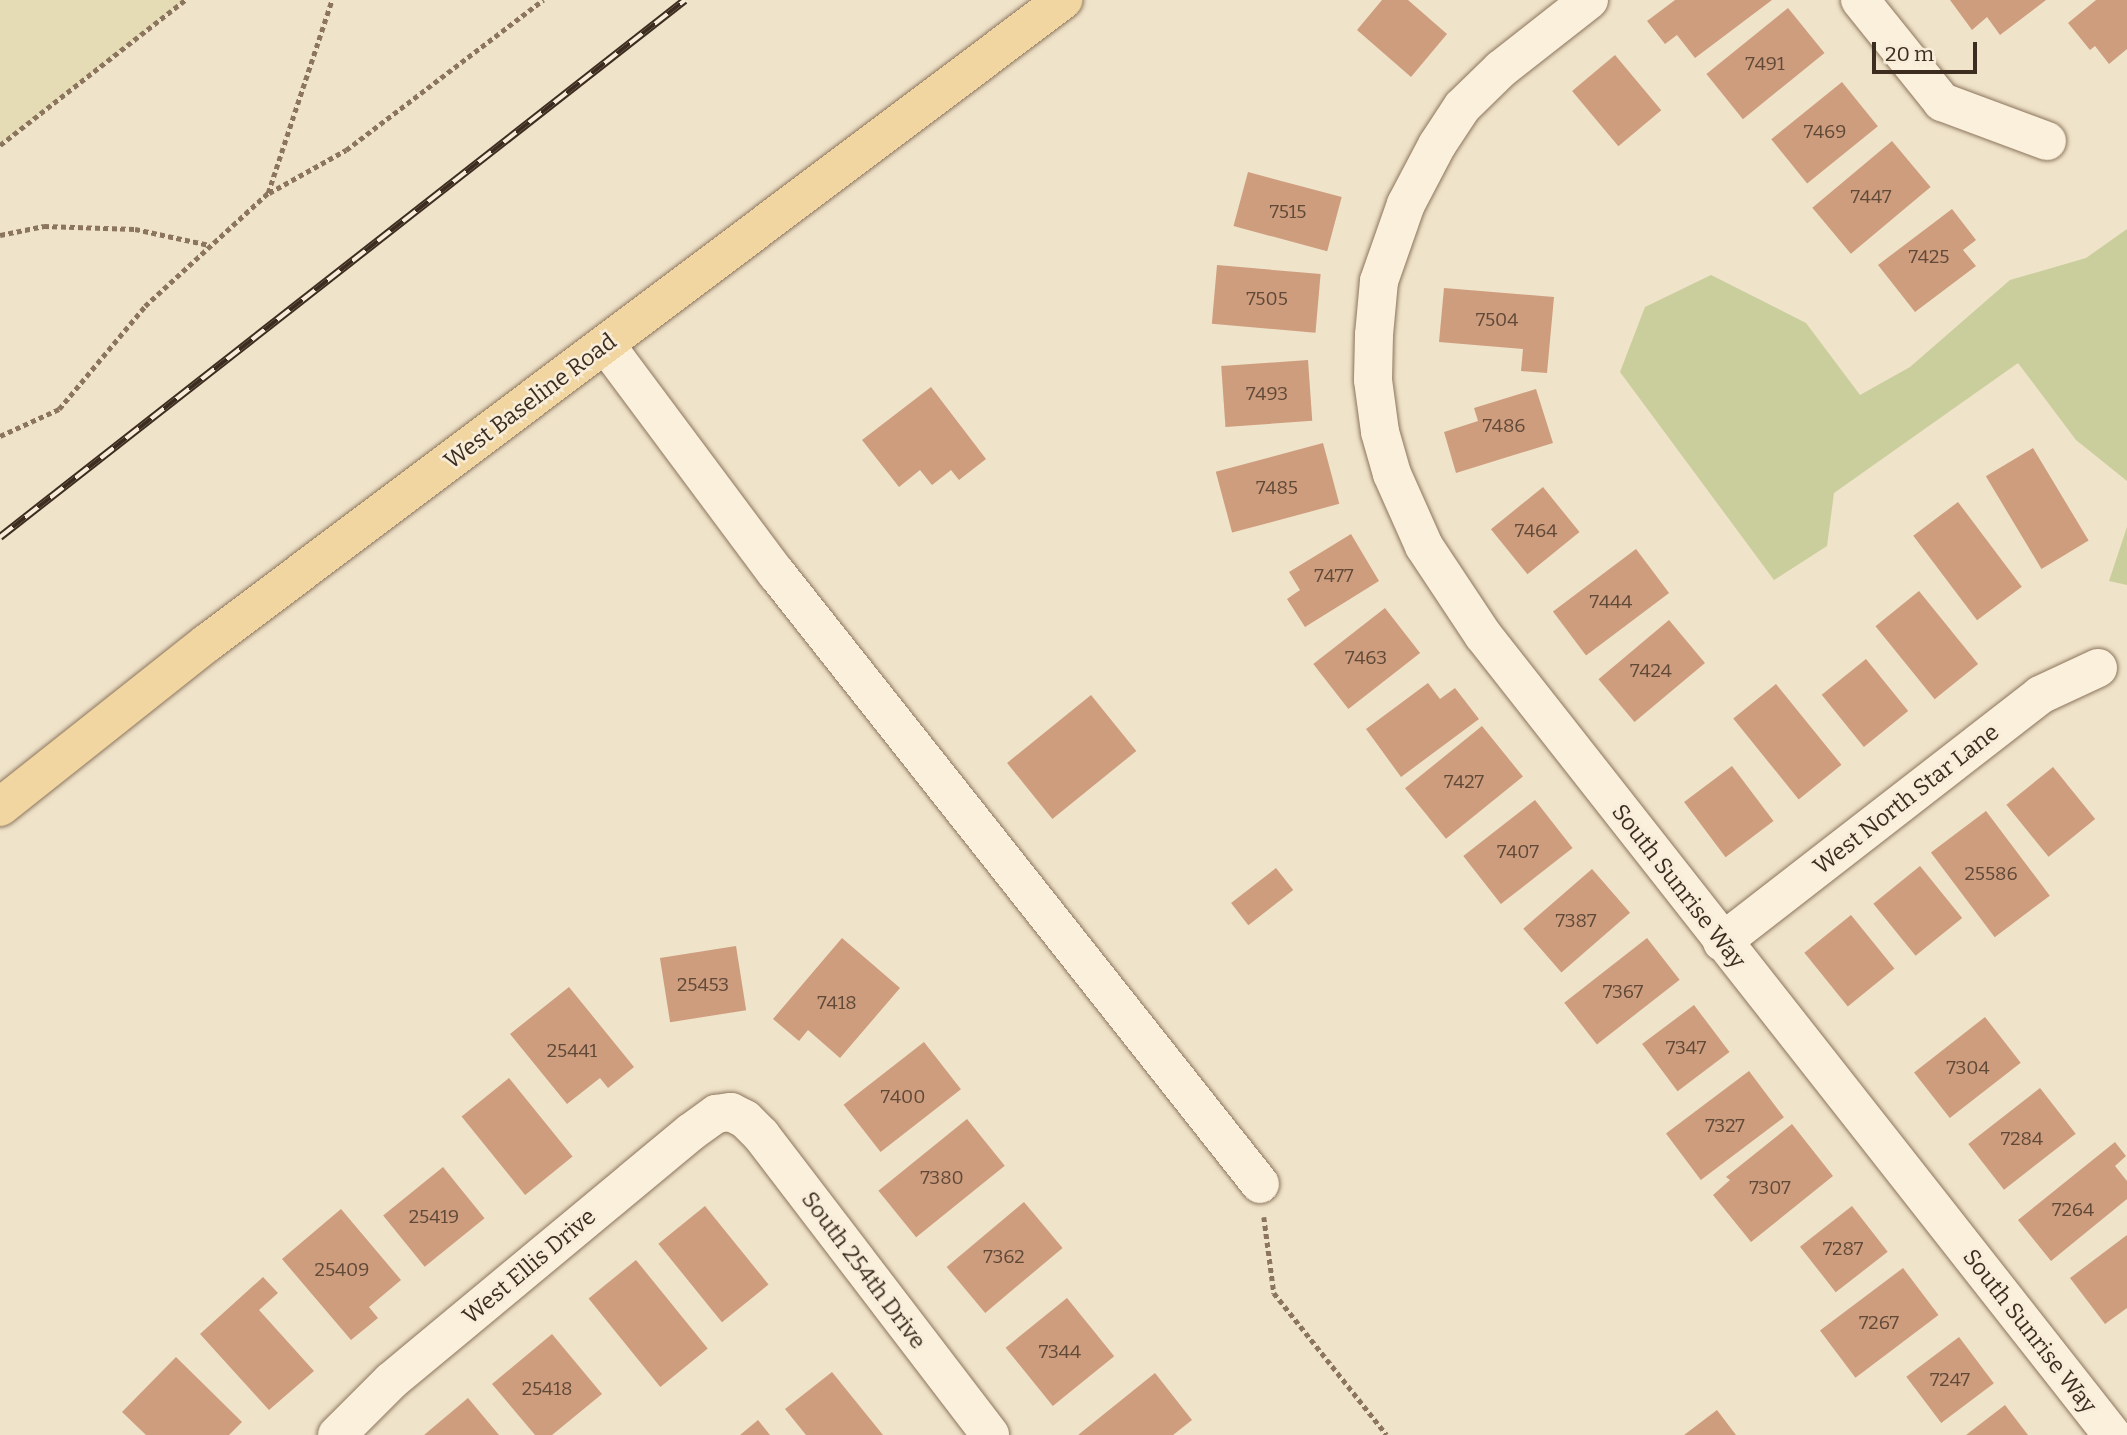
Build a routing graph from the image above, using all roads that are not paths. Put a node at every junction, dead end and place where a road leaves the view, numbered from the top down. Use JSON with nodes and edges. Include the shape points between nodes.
{"nodes":[{"id":1,"x":1063,"y":0,"type":"edge"},
{"id":2,"x":1589,"y":0,"type":"edge"},
{"id":3,"x":1860,"y":0,"type":"edge"},
{"id":4,"x":2047,"y":141,"type":"dead end"},
{"id":5,"x":606,"y":345,"type":"junction"},
{"id":6,"x":2098,"y":668,"type":"dead end"},
{"id":7,"x":0,"y":807,"type":"edge"},
{"id":8,"x":1722,"y":942,"type":"junction"},
{"id":9,"x":731,"y":1112,"type":"joint"},
{"id":10,"x":1260,"y":1184,"type":"road end"},
{"id":11,"x":337,"y":1435,"type":"edge"},
{"id":12,"x":990,"y":1435,"type":"edge"},
{"id":13,"x":2112,"y":1435,"type":"edge"}],
"edges":[{"from":1,"to":5,"type":"main road","name":"West Baseline Road"},
{"from":2,"to":8,"type":"street","name":"South Sunrise Way","via":[[1501,69],[1462,107],[1406,204],[1379,281],[1373,380],[1380,432],[1405,508],[1424,546],[1483,635]]},
{"from":3,"to":4,"type":"street","via":[[1941,102]]},
{"from":5,"to":7,"type":"main road","name":"West Baseline Road","via":[[207,643]]},
{"from":5,"to":10,"type":"street","via":[[776,574]]},
{"from":6,"to":8,"type":"street","name":"West North Star Lane","via":[[2040,695]]},
{"from":8,"to":13,"type":"street","name":"South Sunrise Way"},
{"from":9,"to":11,"type":"street","name":"West Ellis Drive","via":[[716,1114],[691,1132],[391,1381]]},
{"from":9,"to":12,"type":"street","name":"South 254th Drive","via":[[761,1135]]}]}
